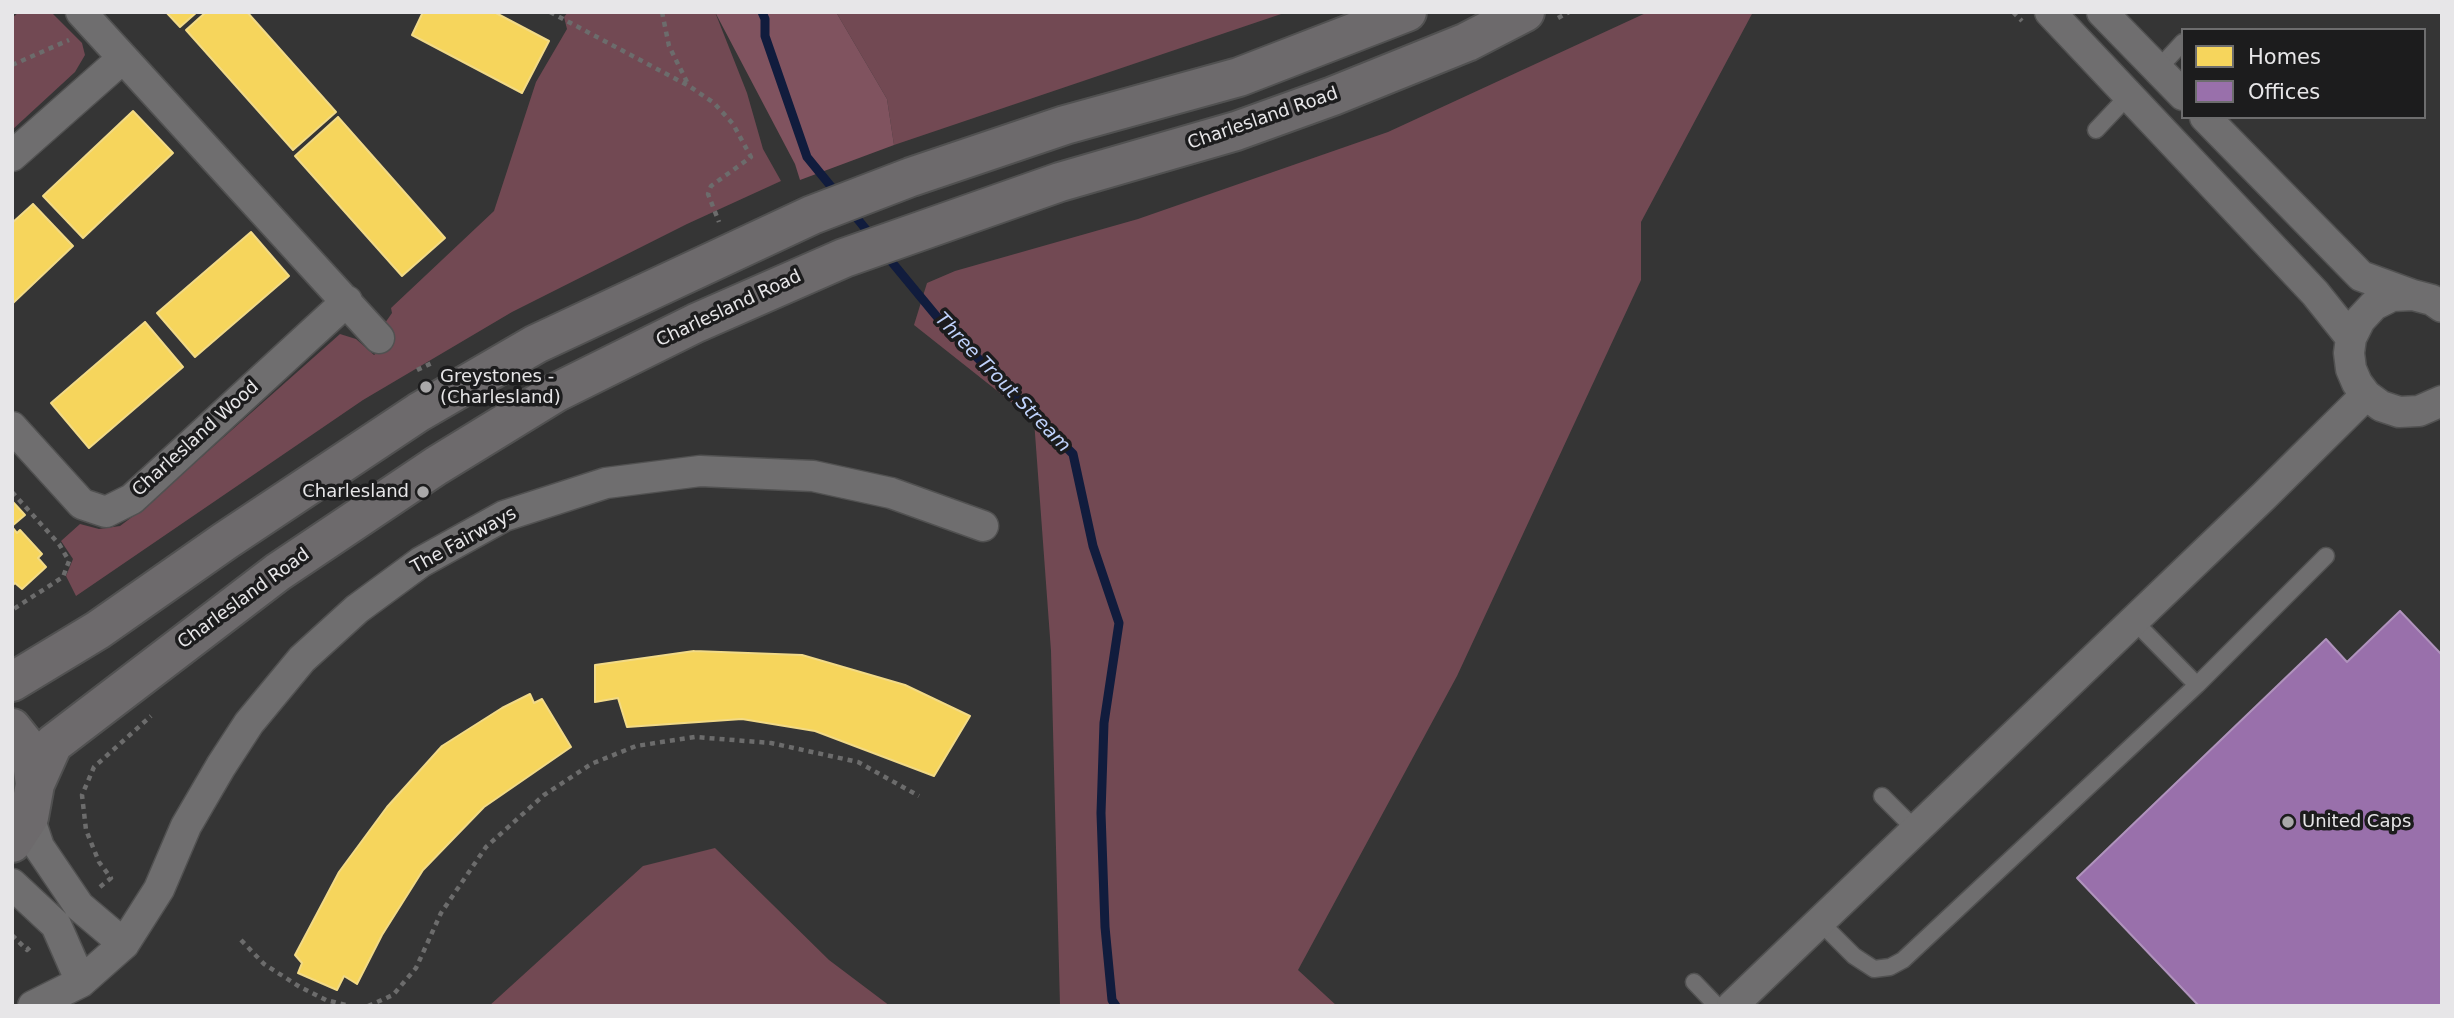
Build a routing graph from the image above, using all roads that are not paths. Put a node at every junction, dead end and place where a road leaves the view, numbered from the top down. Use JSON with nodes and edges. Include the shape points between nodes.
{"nodes":[{"id":1,"x":1407,"y":12,"type":"edge"},
{"id":2,"x":1525,"y":12,"type":"edge"},
{"id":3,"x":2102,"y":12,"type":"edge"},
{"id":4,"x":86,"y":17,"type":"edge"},
{"id":5,"x":2040,"y":21,"type":"edge"},
{"id":6,"x":2181,"y":44,"type":"edge"},
{"id":7,"x":123,"y":58,"type":"junction"},
{"id":8,"x":2158,"y":69,"type":"junction"},
{"id":9,"x":2181,"y":93,"type":"edge"},
{"id":10,"x":2129,"y":95,"type":"junction"},
{"id":11,"x":2207,"y":119,"type":"edge"},
{"id":12,"x":2096,"y":130,"type":"dead end"},
{"id":13,"x":12,"y":156,"type":"edge"},
{"id":14,"x":2413,"y":295,"type":"junction"},
{"id":15,"x":347,"y":301,"type":"junction"},
{"id":16,"x":2442,"y":307,"type":"edge"},
{"id":17,"x":379,"y":338,"type":"dead end"},
{"id":18,"x":2351,"y":338,"type":"junction"},
{"id":19,"x":2366,"y":395,"type":"junction"},
{"id":20,"x":2442,"y":401,"type":"edge"},
{"id":21,"x":12,"y":427,"type":"edge"},
{"id":22,"x":983,"y":526,"type":"dead end"},
{"id":23,"x":2326,"y":556,"type":"dead end"},
{"id":24,"x":2134,"y":621,"type":"junction"},
{"id":25,"x":12,"y":682,"type":"edge"},
{"id":26,"x":2197,"y":685,"type":"junction"},
{"id":27,"x":12,"y":728,"type":"edge"},
{"id":28,"x":1882,"y":796,"type":"dead end"},
{"id":29,"x":26,"y":814,"type":"edge"},
{"id":30,"x":1916,"y":830,"type":"junction"},
{"id":31,"x":12,"y":884,"type":"edge"},
{"id":32,"x":1820,"y":922,"type":"junction"},
{"id":33,"x":124,"y":944,"type":"junction"},
{"id":34,"x":80,"y":982,"type":"junction"},
{"id":35,"x":1694,"y":982,"type":"dead end"},
{"id":36,"x":33,"y":1006,"type":"edge"},
{"id":37,"x":1717,"y":1006,"type":"edge"},
{"id":38,"x":1732,"y":1006,"type":"edge"}],
"edges":[{"from":1,"to":25,"type":"main road","via":[[1239,77],[1065,125],[911,177],[812,215],[536,344],[419,412],[97,630]]},
{"from":2,"to":29,"type":"main road","name":"Charlesland Road","via":[[1467,42],[1236,131],[1060,182],[844,258],[696,323],[555,393],[278,572],[73,728],[53,744]]},
{"from":3,"to":8,"type":"street"},
{"from":4,"to":7,"type":"street"},
{"from":5,"to":10,"type":"street"},
{"from":6,"to":8,"type":"lane"},
{"from":7,"to":13,"type":"street"},
{"from":7,"to":15,"type":"street"},
{"from":8,"to":9,"type":"street"},
{"from":10,"to":12,"type":"lane"},
{"from":10,"to":18,"type":"street","via":[[2315,293]]},
{"from":11,"to":14,"type":"street","via":[[2361,276]]},
{"from":14,"to":16,"type":"street"},
{"from":14,"to":18,"type":"street","via":[[2392,296],[2374,305]]},
{"from":15,"to":17,"type":"street"},
{"from":15,"to":21,"type":"street","name":"Charlesland Wood","via":[[132,499],[106,512],[82,504]]},
{"from":18,"to":19,"type":"street","via":[[2351,369]]},
{"from":19,"to":20,"type":"street","via":[[2399,412],[2418,411]]},
{"from":19,"to":24,"type":"street"},
{"from":22,"to":33,"type":"street","name":"The Fairways","via":[[891,494],[813,476],[700,471],[606,483],[504,516],[421,562],[357,609],[302,659],[248,723],[221,766],[186,826],[159,888]]},
{"from":23,"to":26,"type":"lane"},
{"from":24,"to":26,"type":"lane"},
{"from":24,"to":30,"type":"street"},
{"from":26,"to":32,"type":"lane","via":[[1903,960],[1874,969]]},
{"from":27,"to":29,"type":"main road","via":[[32,763]]},
{"from":28,"to":30,"type":"lane"},
{"from":29,"to":33,"type":"street","via":[[39,847],[79,905]]},
{"from":30,"to":32,"type":"street"},
{"from":31,"to":34,"type":"street","via":[[56,925]]},
{"from":32,"to":38,"type":"street"},
{"from":33,"to":34,"type":"street","name":"The Fairways"},
{"from":34,"to":36,"type":"street","name":"The Fairways"},
{"from":35,"to":37,"type":"lane"}]}
